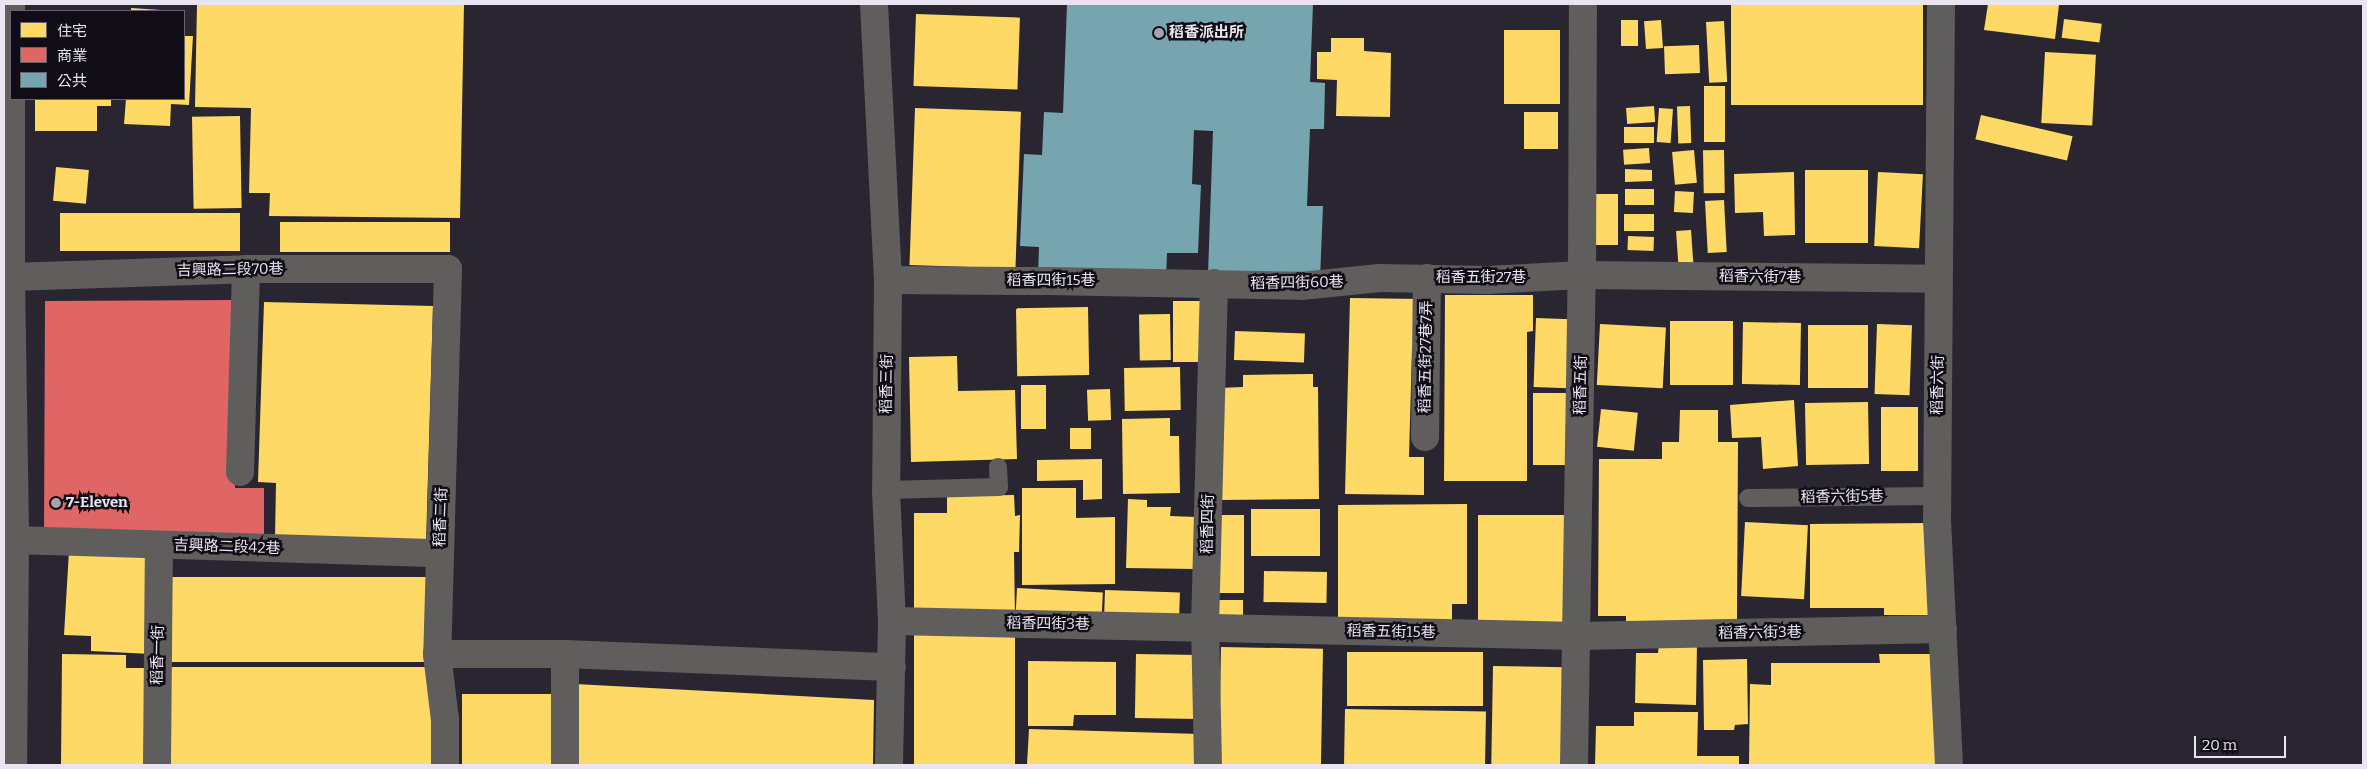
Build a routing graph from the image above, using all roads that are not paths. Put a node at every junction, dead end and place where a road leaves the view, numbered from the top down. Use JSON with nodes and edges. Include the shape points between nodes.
{"nodes":[{"id":1,"x":874,"y":4,"type":"edge"},
{"id":2,"x":1583,"y":4,"type":"edge"},
{"id":3,"x":1941,"y":4,"type":"edge"},
{"id":4,"x":11,"y":100,"type":"edge"},
{"id":5,"x":246,"y":269,"type":"junction"},
{"id":6,"x":448,"y":269,"type":"joint"},
{"id":7,"x":1582,"y":275,"type":"junction"},
{"id":8,"x":11,"y":277,"type":"junction"},
{"id":9,"x":1380,"y":278,"type":"joint"},
{"id":10,"x":1427,"y":278,"type":"junction"},
{"id":11,"x":1938,"y":279,"type":"junction"},
{"id":12,"x":888,"y":280,"type":"junction"},
{"id":13,"x":1214,"y":283,"type":"junction"},
{"id":14,"x":1425,"y":437,"type":"dead end"},
{"id":15,"x":998,"y":467,"type":"dead end"},
{"id":16,"x":240,"y":472,"type":"dead end"},
{"id":17,"x":886,"y":490,"type":"junction"},
{"id":18,"x":1937,"y":496,"type":"junction"},
{"id":19,"x":1748,"y":498,"type":"dead end"},
{"id":20,"x":9,"y":544,"type":"edge"},
{"id":21,"x":159,"y":545,"type":"junction"},
{"id":22,"x":439,"y":553,"type":"junction"},
{"id":23,"x":892,"y":621,"type":"junction"},
{"id":24,"x":1205,"y":627,"type":"junction"},
{"id":25,"x":1943,"y":629,"type":"junction"},
{"id":26,"x":1577,"y":636,"type":"junction"},
{"id":27,"x":437,"y":654,"type":"junction"},
{"id":28,"x":565,"y":654,"type":"junction"},
{"id":29,"x":892,"y":667,"type":"junction"},
{"id":30,"x":13,"y":765,"type":"edge"},
{"id":31,"x":157,"y":765,"type":"edge"},
{"id":32,"x":445,"y":765,"type":"edge"},
{"id":33,"x":565,"y":765,"type":"edge"},
{"id":34,"x":889,"y":765,"type":"edge"},
{"id":35,"x":1208,"y":765,"type":"edge"},
{"id":36,"x":1574,"y":765,"type":"edge"},
{"id":37,"x":1949,"y":765,"type":"edge"}],
"edges":[{"from":1,"to":12,"type":"street","name":"稻香三街"},
{"from":2,"to":7,"type":"street","name":"稻香五街"},
{"from":3,"to":11,"type":"street","name":"稻香六街"},
{"from":4,"to":8,"type":"street"},
{"from":5,"to":6,"type":"street","name":"吉興路二段70巷"},
{"from":5,"to":8,"type":"street","name":"吉興路二段70巷"},
{"from":5,"to":16,"type":"street"},
{"from":6,"to":22,"type":"street","name":"稻香二街"},
{"from":7,"to":10,"type":"street","name":"稻香五街27巷","via":[[1488,280]]},
{"from":7,"to":11,"type":"street","name":"稻香六街7巷"},
{"from":7,"to":26,"type":"street","name":"稻香五街"},
{"from":8,"to":20,"type":"street"},
{"from":9,"to":10,"type":"street","name":"稻香五街27巷"},
{"from":9,"to":13,"type":"street","name":"稻香四街60巷","via":[[1301,286]]},
{"from":10,"to":14,"type":"street","name":"稻香五街27巷7弄"},
{"from":11,"to":18,"type":"street","name":"稻香六街"},
{"from":12,"to":13,"type":"street","name":"稻香四街15巷"},
{"from":12,"to":17,"type":"street","name":"稻香三街"},
{"from":13,"to":24,"type":"street","name":"稻香四街"},
{"from":15,"to":17,"type":"lane","via":[[1000,487]]},
{"from":17,"to":23,"type":"street","name":"稻香三街"},
{"from":18,"to":19,"type":"lane","name":"稻香六街5巷"},
{"from":18,"to":25,"type":"street","name":"稻香六街"},
{"from":20,"to":21,"type":"street","name":"吉興路二段42巷"},
{"from":20,"to":30,"type":"street"},
{"from":21,"to":22,"type":"street","name":"吉興路二段42巷"},
{"from":21,"to":31,"type":"street","name":"稻香一街"},
{"from":22,"to":27,"type":"street","name":"稻香二街"},
{"from":23,"to":24,"type":"street","name":"稻香四街3巷"},
{"from":23,"to":29,"type":"street","name":"稻香三街"},
{"from":24,"to":26,"type":"street","name":"稻香五街15巷"},
{"from":24,"to":35,"type":"street","name":"稻香四街"},
{"from":25,"to":26,"type":"street","name":"稻香六街3巷"},
{"from":25,"to":37,"type":"street","name":"稻香六街"},
{"from":26,"to":36,"type":"street","name":"稻香五街"},
{"from":27,"to":28,"type":"street"},
{"from":27,"to":32,"type":"street","name":"稻香二街","via":[[445,720]]},
{"from":28,"to":29,"type":"street"},
{"from":28,"to":33,"type":"street"},
{"from":29,"to":34,"type":"street","name":"稻香三街"}]}
